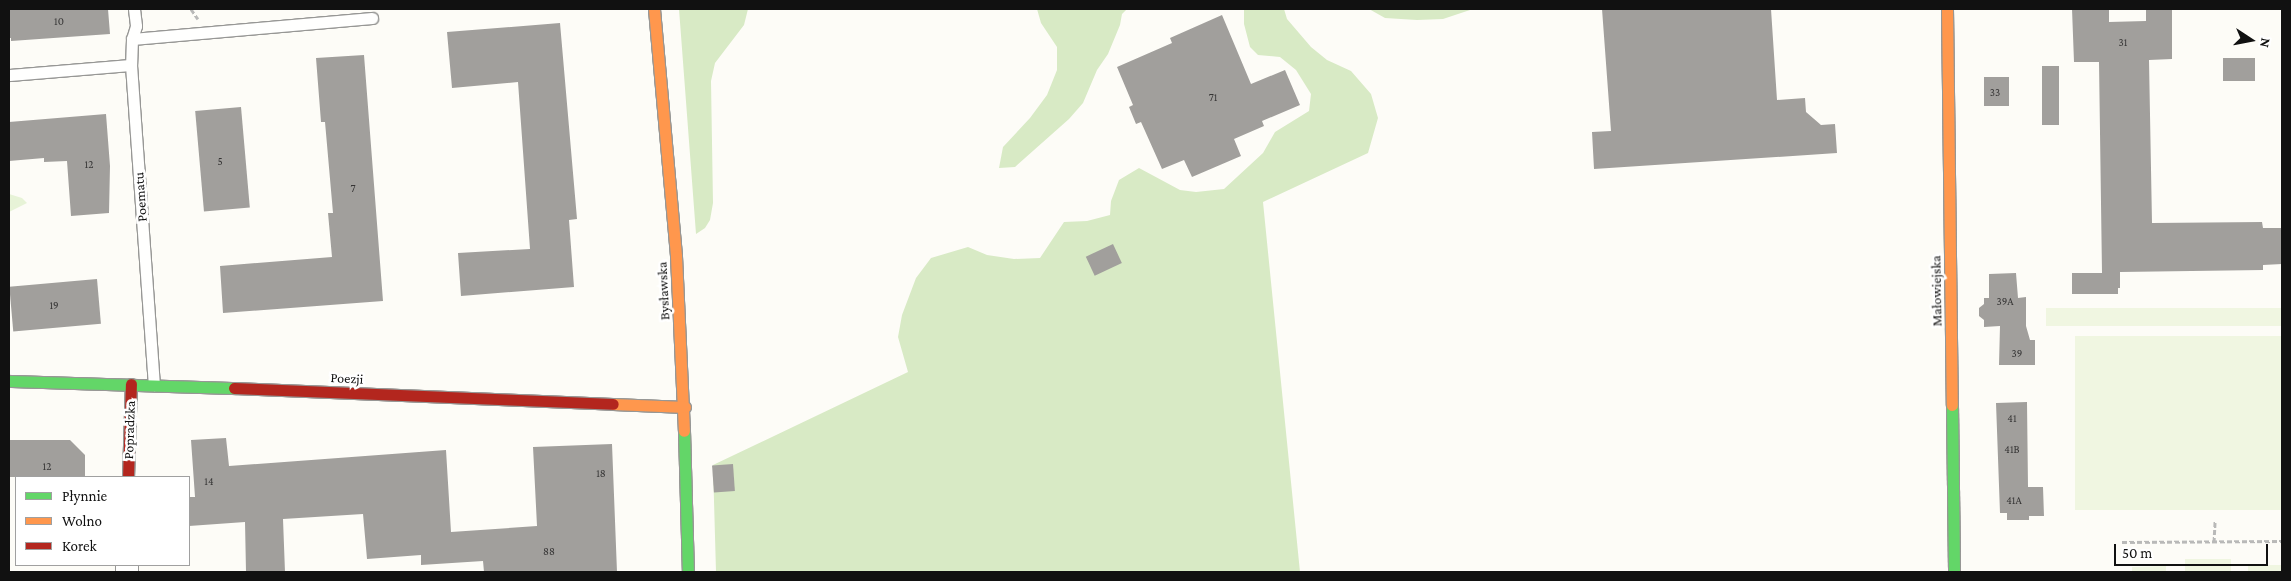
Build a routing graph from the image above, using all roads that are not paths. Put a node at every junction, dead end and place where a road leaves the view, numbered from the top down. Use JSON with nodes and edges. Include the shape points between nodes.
{"nodes":[{"id":1,"x":134,"y":9,"type":"edge"},
{"id":2,"x":654,"y":9,"type":"edge"},
{"id":3,"x":1947,"y":9,"type":"edge"},
{"id":4,"x":370,"y":14,"type":"edge"},
{"id":5,"x":132,"y":39,"type":"junction"},
{"id":6,"x":131,"y":65,"type":"junction"},
{"id":7,"x":9,"y":75,"type":"edge"},
{"id":8,"x":9,"y":381,"type":"edge"},
{"id":9,"x":130,"y":384,"type":"junction"},
{"id":10,"x":154,"y":386,"type":"junction"},
{"id":11,"x":685,"y":407,"type":"junction"},
{"id":12,"x":128,"y":476,"type":"edge"},
{"id":13,"x":688,"y":572,"type":"edge"},
{"id":14,"x":1954,"y":572,"type":"edge"}],
"edges":[{"from":1,"to":5,"type":"lane","name":"Poematu","via":[[136,26]]},
{"from":2,"to":11,"type":"street","name":"Bysławska","via":[[676,256]]},
{"from":3,"to":14,"type":"street","name":"Małowiejska"},
{"from":4,"to":5,"type":"lane","via":[[358,20]]},
{"from":5,"to":6,"type":"lane","name":"Poematu"},
{"from":6,"to":7,"type":"lane"},
{"from":6,"to":10,"type":"lane","name":"Poematu"},
{"from":8,"to":9,"type":"street","name":"Poezji"},
{"from":9,"to":10,"type":"street","name":"Poezji"},
{"from":9,"to":12,"type":"street","name":"Popradzka"},
{"from":10,"to":11,"type":"street","name":"Poezji"},
{"from":11,"to":13,"type":"street","name":"Bysławska"}]}
